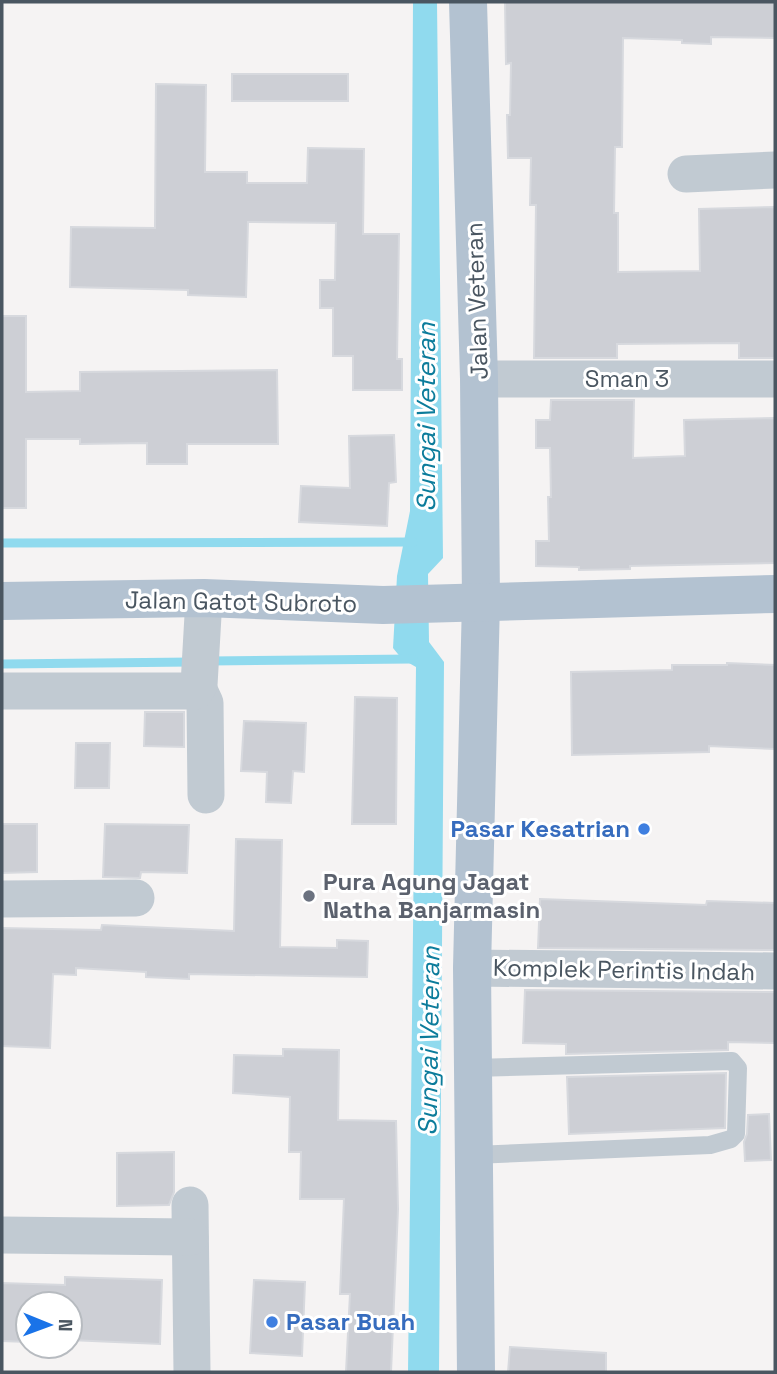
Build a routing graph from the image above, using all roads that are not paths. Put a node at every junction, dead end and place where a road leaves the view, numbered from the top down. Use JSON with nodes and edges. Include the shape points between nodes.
{"nodes":[{"id":1,"x":468,"y":2,"type":"edge"},
{"id":2,"x":775,"y":170,"type":"edge"},
{"id":3,"x":686,"y":174,"type":"dead end"},
{"id":4,"x":479,"y":379,"type":"junction"},
{"id":5,"x":775,"y":379,"type":"edge"},
{"id":6,"x":775,"y":594,"type":"edge"},
{"id":7,"x":204,"y":598,"type":"junction"},
{"id":8,"x":2,"y":601,"type":"edge"},
{"id":9,"x":481,"y":601,"type":"junction"},
{"id":10,"x":200,"y":669,"type":"junction"},
{"id":11,"x":2,"y":691,"type":"edge"},
{"id":12,"x":206,"y":795,"type":"dead end"},
{"id":13,"x":136,"y":898,"type":"dead end"},
{"id":14,"x":2,"y":899,"type":"edge"},
{"id":15,"x":472,"y":968,"type":"junction"},
{"id":16,"x":775,"y":971,"type":"edge"},
{"id":17,"x":473,"y":1068,"type":"junction"},
{"id":18,"x":474,"y":1155,"type":"junction"},
{"id":19,"x":2,"y":1235,"type":"edge"},
{"id":20,"x":192,"y":1372,"type":"edge"},
{"id":21,"x":476,"y":1372,"type":"edge"}],
"edges":[{"from":1,"to":4,"type":"main road","name":"Jalan Veteran"},
{"from":2,"to":3,"type":"street"},
{"from":4,"to":5,"type":"street","name":"Sman 3"},
{"from":4,"to":9,"type":"main road","name":"Jalan Veteran"},
{"from":6,"to":9,"type":"main road","name":"Jalan Gatot Subroto"},
{"from":7,"to":8,"type":"main road","name":"Jalan Gatot Subroto"},
{"from":7,"to":9,"type":"main road","name":"Jalan Gatot Subroto","via":[[383,606]]},
{"from":7,"to":10,"type":"street"},
{"from":9,"to":15,"type":"main road","name":"Jalan Veteran"},
{"from":10,"to":11,"type":"street","via":[[190,692]]},
{"from":10,"to":12,"type":"street"},
{"from":13,"to":14,"type":"street"},
{"from":15,"to":16,"type":"street","name":"Komplek Perintis Indah"},
{"from":15,"to":17,"type":"main road","name":"Jalan Veteran"},
{"from":17,"to":18,"type":"main road","name":"Jalan Veteran"},
{"from":17,"to":18,"type":"lane","via":[[732,1061],[738,1068],[736,1134],[731,1139],[710,1145]]},
{"from":18,"to":21,"type":"main road","name":"Jalan Veteran"},
{"from":19,"to":20,"type":"street","via":[[190,1221]]}]}
